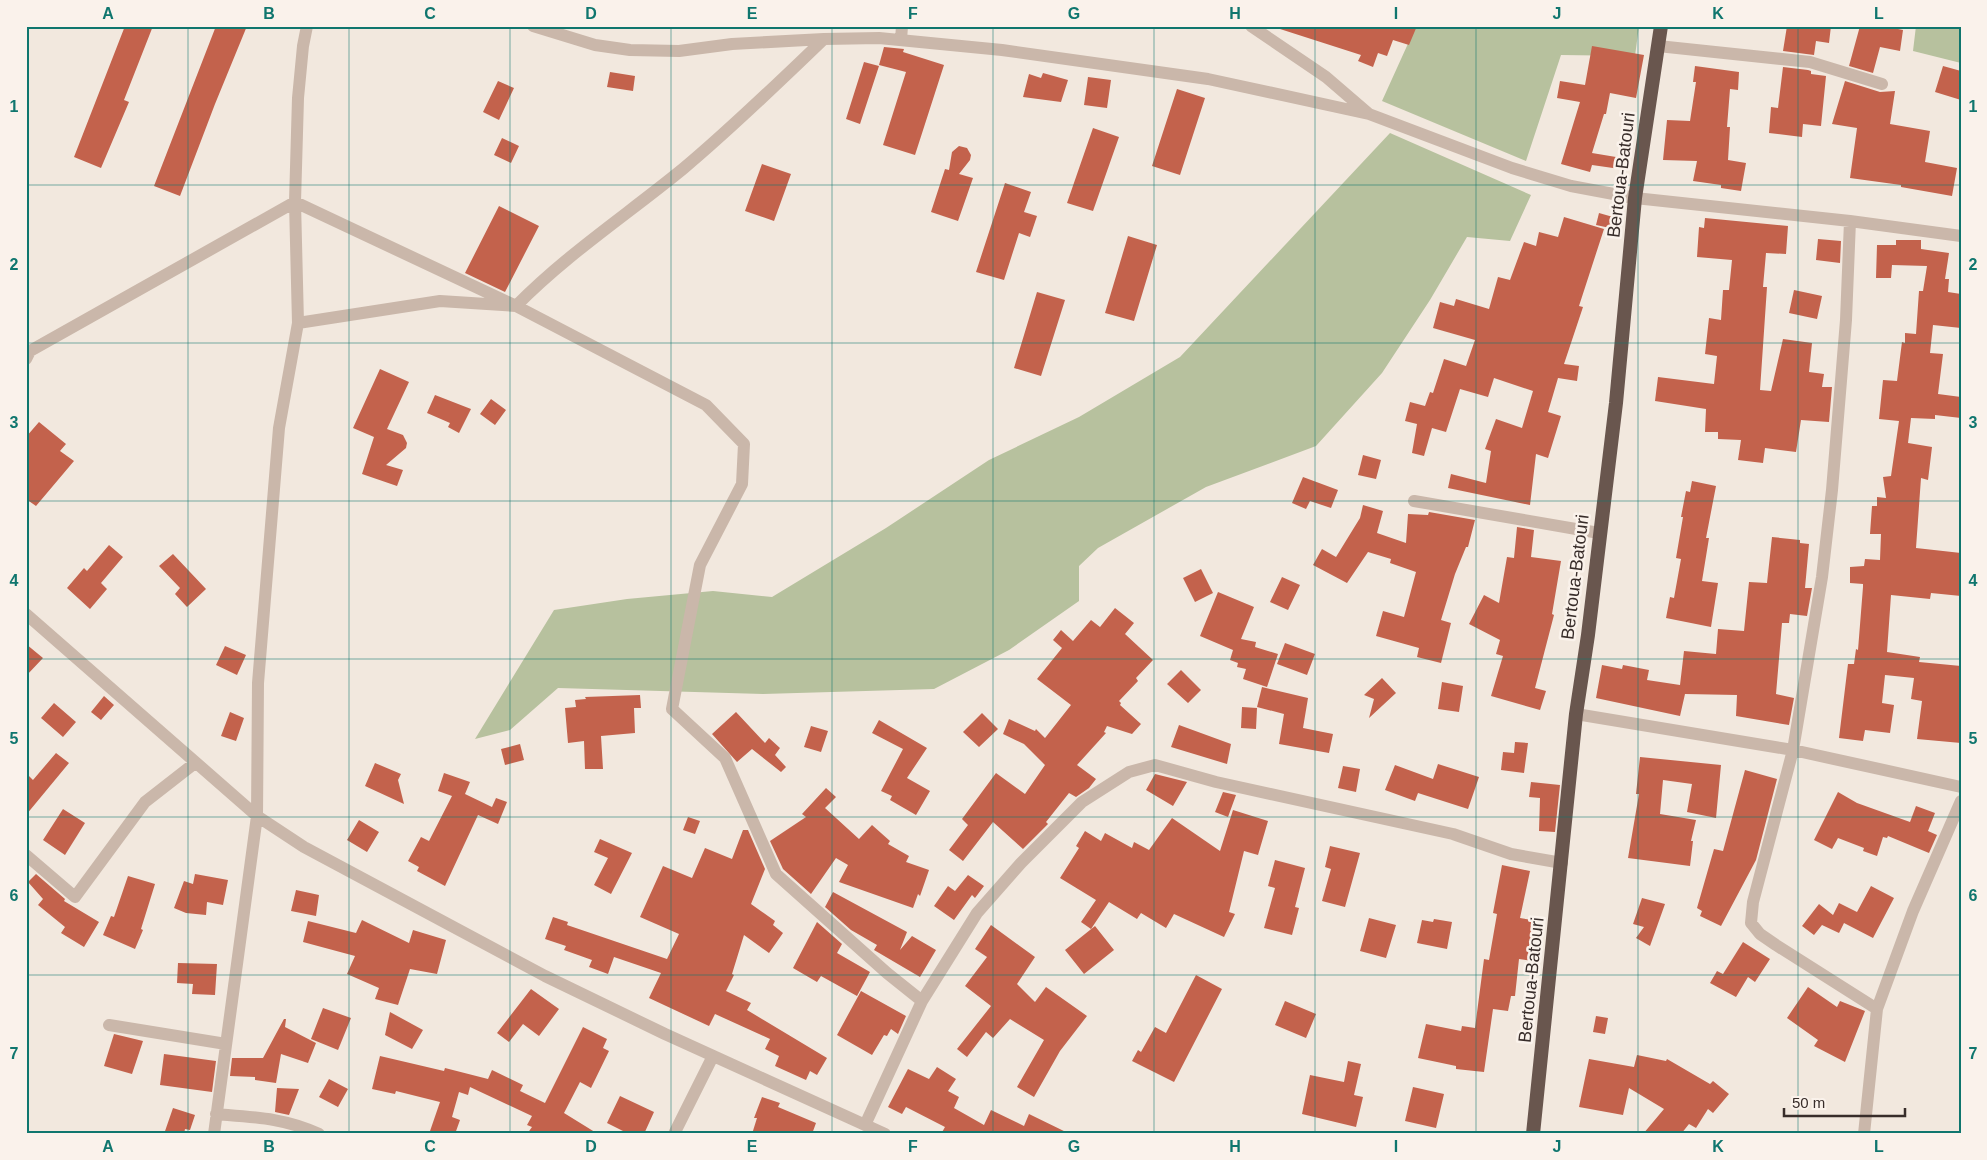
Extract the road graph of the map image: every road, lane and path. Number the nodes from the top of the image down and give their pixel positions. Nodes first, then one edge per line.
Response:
1 (307, 26) edge
2 (533, 26) edge
3 (902, 26) edge
4 (1251, 26) edge
5 (1661, 26) edge
6 (824, 39) junction
7 (901, 40) junction
8 (1658, 46) junction
9 (1882, 84) dead end
10 (1369, 114) junction
11 (1635, 198) junction
12 (295, 202) junction
13 (1850, 221) junction
14 (1961, 236) edge
15 (516, 306) junction
16 (298, 323) junction
17 (26, 359) edge
18 (1414, 501) dead end
19 (1599, 533) junction
20 (26, 614) edge
21 (1576, 714) junction
22 (1793, 750) junction
23 (195, 763) junction
24 (1961, 787) edge
25 (1961, 801) edge
26 (257, 816) junction
27 (26, 855) edge
28 (1562, 863) junction
29 (922, 1001) junction
30 (1877, 1009) junction
31 (109, 1025) dead end
32 (226, 1044) junction
33 (713, 1056) junction
34 (216, 1114) junction
35 (865, 1124) junction
36 (214, 1134) edge
37 (319, 1134) edge
38 (674, 1134) edge
39 (885, 1134) edge
40 (1533, 1134) edge
41 (1864, 1134) edge

1 - 12 street
2 - 6 street
3 - 7 street
4 - 10 street
5 - 8 highway, Bertoua-Batouri
6 - 7 street
6 - 15 street
7 - 10 street
8 - 9 street
8 - 11 highway, Bertoua-Batouri
10 - 11 street
11 - 13 street
11 - 19 highway, Bertoua-Batouri
12 - 15 street
12 - 16 street
12 - 17 street
13 - 14 street
13 - 22 street
15 - 16 street
15 - 29 street
16 - 26 street
18 - 19 street
19 - 21 highway, Bertoua-Batouri
20 - 23 street
21 - 22 street
21 - 28 highway, Bertoua-Batouri
22 - 24 street
22 - 30 street
23 - 26 street
23 - 27 street
25 - 30 street
26 - 32 street
26 - 33 street
28 - 29 street
28 - 40 highway, Bertoua-Batouri
29 - 35 street
30 - 41 street
31 - 32 street
32 - 34 street
33 - 35 street
33 - 38 street
34 - 36 street
34 - 37 street
35 - 39 street

